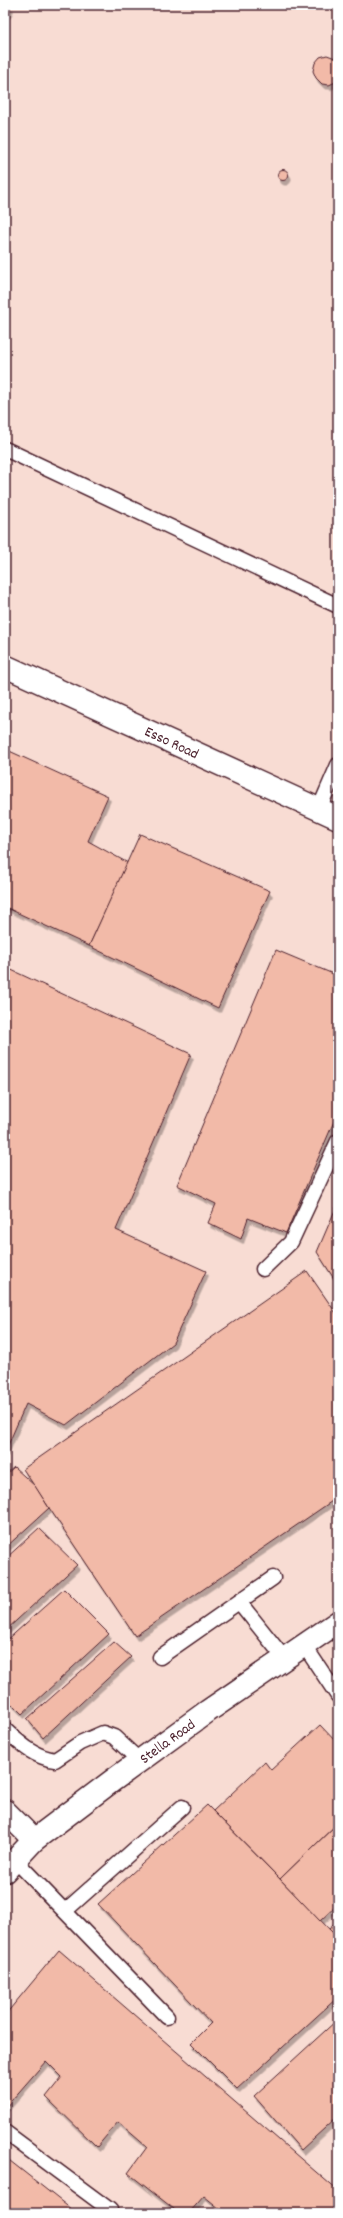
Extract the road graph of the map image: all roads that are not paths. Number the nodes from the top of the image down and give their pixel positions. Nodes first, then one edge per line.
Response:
1 (5, 449) edge
2 (338, 606) edge
3 (5, 666) edge
4 (338, 765) edge
5 (319, 809) junction
6 (338, 818) edge
7 (338, 1141) edge
8 (263, 1269) dead end
9 (273, 1578) dead end
10 (240, 1602) junction
11 (338, 1622) edge
12 (304, 1644) junction
13 (160, 1657) dead end
14 (284, 1658) junction
15 (338, 1696) edge
16 (5, 1730) edge
17 (140, 1760) junction
18 (182, 1807) dead end
19 (5, 1811) edge
20 (34, 1840) junction
21 (10, 1866) edge
22 (65, 1911) junction
23 (167, 2017) dead end
24 (5, 2132) edge
25 (110, 2210) dead end

1 - 2 lane
3 - 5 street, Esso Road
4 - 5 lane
5 - 6 street, Esso Road
7 - 8 lane
9 - 10 lane
10 - 13 lane
10 - 14 lane
11 - 12 street, Stella Road
12 - 14 street, Stella Road
12 - 15 lane
14 - 17 street, Stella Road
16 - 17 lane
17 - 20 street, Stella Road
18 - 22 lane
19 - 20 street
20 - 21 street, Stella Road
21 - 22 lane
22 - 23 lane
24 - 25 lane

